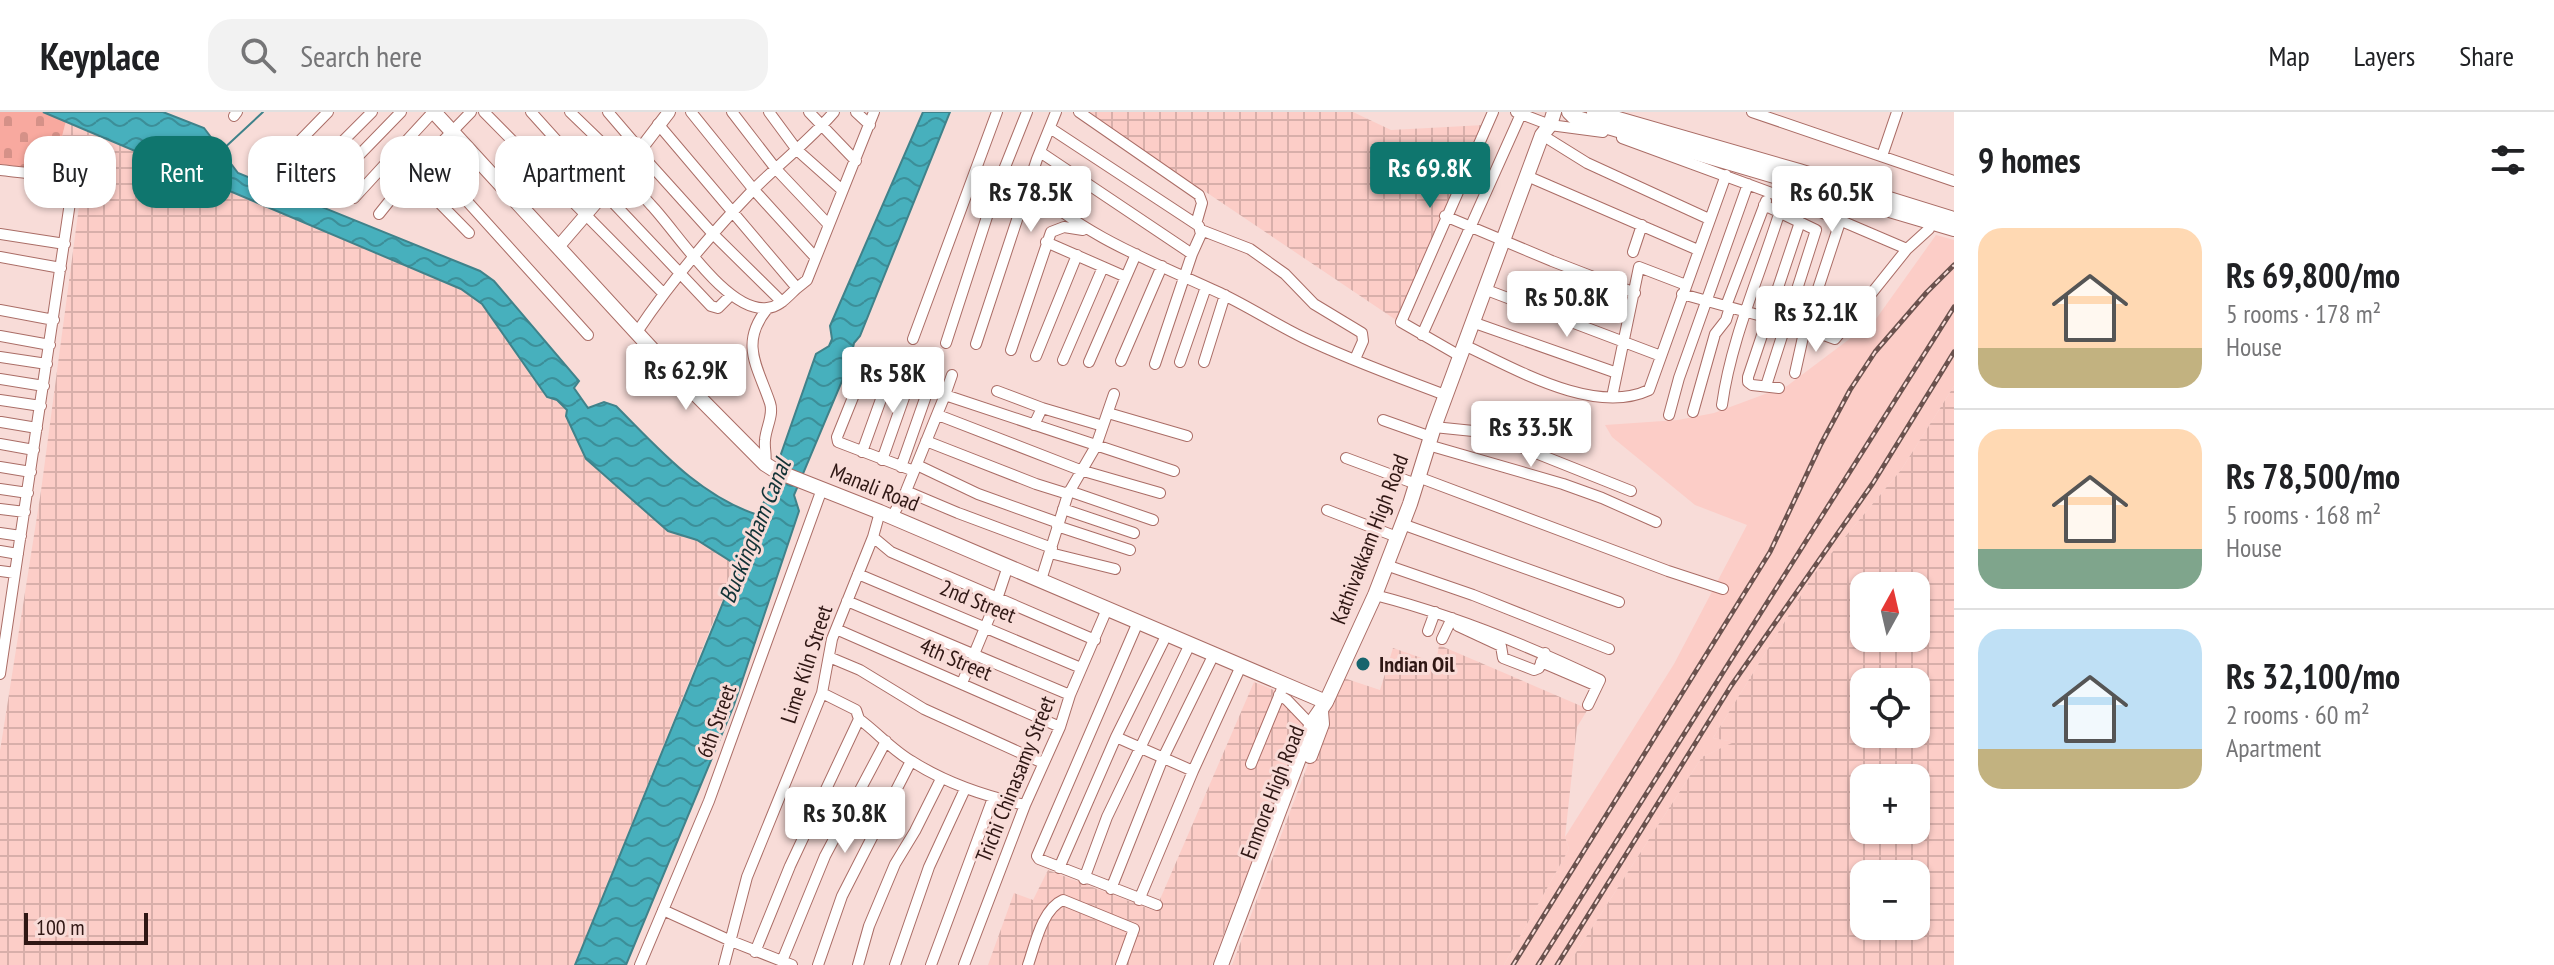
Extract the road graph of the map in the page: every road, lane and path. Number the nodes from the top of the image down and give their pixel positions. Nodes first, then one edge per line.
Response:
1 (328, 112) edge
2 (372, 112) edge
3 (401, 112) edge
4 (433, 112) edge
5 (471, 112) edge
6 (484, 112) edge
7 (531, 112) edge
8 (570, 112) edge
9 (608, 112) edge
10 (669, 112) edge
11 (691, 112) edge
12 (732, 112) edge
13 (769, 112) edge
14 (809, 112) edge
15 (834, 112) edge
16 (856, 112) edge
17 (874, 112) edge
18 (997, 112) edge
19 (1027, 112) edge
20 (1056, 112) edge
21 (1079, 112) edge
22 (1493, 112) edge
23 (1569, 112) edge
24 (1594, 112) edge
25 (1752, 112) edge
26 (1897, 112) edge
27 (1518, 113) edge
28 (658, 124) junction
29 (1549, 124) edge
30 (870, 125) junction
31 (821, 126) junction
32 (1050, 128) junction
33 (453, 132) junction
34 (305, 136) edge
35 (348, 136) edge
36 (449, 136) edge
37 (553, 136) edge
38 (591, 136) edge
39 (629, 136) edge
40 (650, 136) edge
41 (364, 150) edge
42 (797, 150) junction
43 (1040, 152) junction
44 (1882, 156) junction
45 (856, 161) junction
46 (654, 169) edge
47 (776, 169) junction
48 (0, 170) edge
49 (1726, 175) junction
50 (1527, 176) junction
51 (1954, 181) edge
52 (1029, 184) junction
53 (1748, 184) junction
54 (364, 187) edge
55 (754, 190) junction
56 (842, 190) junction
57 (1769, 191) junction
58 (1764, 205) junction
59 (384, 208) edge
60 (444, 208) edge
61 (473, 208) edge
62 (590, 208) edge
63 (618, 208) edge
64 (654, 208) edge
65 (734, 211) junction
66 (1780, 211) junction
67 (379, 214) dead end
68 (584, 215) junction
69 (1445, 216) junction
70 (1709, 219) junction
71 (1841, 219) junction
72 (1923, 219) junction
73 (1954, 219) edge
74 (1800, 222) junction
75 (828, 224) junction
76 (1642, 225) junction
77 (1198, 227) junction
78 (1471, 227) junction
79 (1954, 229) edge
80 (1093, 231) junction
81 (469, 233) dead end
82 (0, 234) edge
83 (713, 234) junction
84 (1503, 240) junction
85 (1046, 242) junction
86 (65, 244) junction
87 (558, 247) junction
88 (1907, 249) junction
89 (1698, 250) junction
90 (1633, 252) dead end
91 (1136, 254) junction
92 (1192, 254) junction
93 (1077, 255) junction
94 (693, 256) junction
95 (0, 257) edge
96 (815, 257) junction
97 (1162, 266) junction
98 (1103, 267) junction
99 (61, 268) junction
100 (679, 274) junction
101 (1126, 277) junction
102 (1185, 277) junction
103 (1206, 287) junction
104 (797, 288) junction
105 (1484, 289) junction
106 (1684, 289) junction
107 (663, 293) junction
108 (1635, 293) junction
109 (731, 295) junction
110 (1225, 295) junction
111 (1707, 301) junction
112 (782, 302) junction
113 (1728, 306) junction
114 (767, 309) junction
115 (0, 310) edge
116 (1747, 312) junction
117 (1767, 317) junction
118 (54, 320) junction
119 (1472, 322) junction
120 (1787, 323) junction
121 (1805, 328) junction
122 (637, 332) junction
123 (588, 335) dead end
124 (1422, 335) junction
125 (0, 336) edge
126 (913, 339) dead end
127 (1623, 342) junction
128 (946, 343) dead end
129 (976, 344) dead end
130 (50, 345) junction
131 (1011, 350) dead end
132 (1462, 351) junction
133 (1036, 356) dead end
134 (1661, 356) junction
135 (0, 357) edge
136 (1355, 359) junction
137 (868, 360) dead end
138 (1063, 360) dead end
139 (1121, 361) dead end
140 (1089, 362) dead end
141 (1180, 362) dead end
142 (1204, 362) dead end
143 (47, 364) junction
144 (1155, 364) dead end
145 (893, 366) dead end
146 (914, 369) dead end
147 (934, 373) dead end
148 (1617, 373) junction
149 (1795, 373) dead end
150 (952, 375) dead end
151 (0, 379) edge
152 (44, 386) junction
153 (1766, 386) junction
154 (1779, 388) dead end
155 (997, 391) dead end
156 (1114, 394) dead end
157 (945, 395) junction
158 (1445, 395) junction
159 (1612, 397) junction
160 (0, 400) edge
161 (1722, 405) dead end
162 (41, 406) junction
163 (1042, 408) junction
164 (1693, 412) dead end
165 (1108, 413) junction
166 (938, 415) junction
167 (1669, 415) dead end
168 (1383, 420) dead end
169 (1, 422) edge
170 (1034, 425) junction
171 (1103, 426) junction
172 (37, 428) junction
173 (1187, 436) dead end
174 (1431, 436) junction
175 (926, 441) junction
176 (0, 444) edge
177 (1096, 446) junction
178 (34, 450) junction
179 (862, 452) junction
180 (1346, 458) dead end
181 (882, 460) junction
182 (0, 467) edge
183 (901, 467) junction
184 (770, 468) junction
185 (915, 468) junction
186 (1080, 470) junction
187 (1174, 471) dead end
188 (31, 472) junction
189 (1417, 481) junction
190 (0, 489) edge
191 (822, 489) junction
192 (906, 491) junction
193 (1631, 491) dead end
194 (1069, 492) junction
195 (28, 493) junction
196 (1160, 493) dead end
197 (0, 509) edge
198 (1063, 509) junction
199 (1327, 510) dead end
200 (25, 512) junction
201 (886, 514) junction
202 (1153, 520) dead end
203 (1656, 522) dead end
204 (1058, 524) junction
205 (1400, 531) junction
206 (0, 533) edge
207 (1134, 533) dead end
208 (21, 536) junction
209 (873, 537) junction
210 (1130, 550) dead end
211 (0, 551) edge
212 (1051, 551) junction
213 (18, 554) junction
214 (1386, 565) junction
215 (1008, 566) junction
216 (1115, 569) dead end
217 (0, 571) edge
218 (15, 573) junction
219 (858, 574) junction
220 (1041, 580) junction
221 (1723, 589) dead end
222 (0, 594) edge
223 (1375, 595) junction
224 (12, 596) junction
225 (997, 599) junction
226 (847, 601) junction
227 (1619, 602) dead end
228 (1107, 609) junction
229 (1435, 612) junction
230 (4, 615) edge
231 (1456, 619) junction
232 (1138, 622) junction
233 (986, 626) junction
234 (836, 629) junction
235 (1428, 631) dead end
236 (1167, 634) junction
237 (3, 637) edge
238 (1442, 639) dead end
239 (1095, 640) junction
240 (1505, 643) junction
241 (1190, 644) junction
242 (1526, 645) junction
243 (1609, 649) dead end
244 (1214, 654) junction
245 (974, 655) junction
246 (829, 657) junction
247 (1543, 658) junction
248 (1519, 664) junction
249 (1241, 666) junction
250 (1081, 668) junction
251 (0, 674) edge
252 (962, 683) junction
253 (1281, 689) junction
254 (822, 693) junction
255 (1070, 695) junction
256 (1588, 705) dead end
257 (1324, 706) junction
258 (859, 719) junction
259 (1311, 725) junction
260 (1060, 727) junction
261 (1116, 737) junction
262 (886, 741) junction
263 (1138, 748) junction
264 (1163, 758) junction
265 (911, 761) junction
266 (1043, 763) junction
267 (1251, 764) dead end
268 (1193, 771) junction
269 (941, 779) junction
270 (965, 789) junction
271 (993, 798) junction
272 (1025, 805) junction
273 (1059, 868) junction
274 (1084, 879) junction
275 (1111, 889) junction
276 (1139, 900) junction
277 (1157, 905) dead end
278 (663, 910) junction
279 (731, 941) junction
280 (755, 952) junction
281 (787, 963) edge
282 (640, 965) edge
283 (724, 965) edge
284 (818, 965) edge
285 (858, 965) edge
286 (895, 965) edge
287 (931, 965) edge
288 (964, 965) edge
289 (1028, 965) edge
290 (1121, 965) edge
291 (1221, 965) edge
292 (1229, 965) edge

1 - 34 street
2 - 35 street
3 - 41 street
4 - 33 main road, Manali Road
4 - 54 street
5 - 33 street
6 - 68 street
7 - 37 street
8 - 38 street
9 - 39 street
10 - 28 street
11 - 55 street
12 - 47 street
13 - 42 street
14 - 31 street
15 - 31 street
16 - 30 street
17 - 30 street
18 - 126 street
19 - 128 street
20 - 32 street
21 - 77 street
22 - 69 street
23 - 72 main road
24 - 72 main road
25 - 44 street
26 - 44 street
27 - 29 street
27 - 78 street
28 - 40 street
28 - 65 street
29 - 49 street
29 - 50 main road, Kathivakkam High Road
29 - 70 street
30 - 45 street
31 - 42 street
31 - 45 street
32 - 43 street
32 - 77 street
33 - 36 street
33 - 87 main road, Manali Road
42 - 47 street
42 - 56 street
43 - 52 street
43 - 92 street
44 - 51 street
45 - 56 street
46 - 83 street
47 - 55 street
47 - 75 street
48 - 86 street
49 - 53 street
49 - 70 street
50 - 76 street
50 - 84 main road, Kathivakkam High Road
52 - 80 street
52 - 129 street
53 - 57 street
53 - 111 street
55 - 65 street
55 - 96 street
56 - 75 street
57 - 58 street
57 - 71 street
58 - 66 street
58 - 113 street
59 - 67 street
60 - 81 street
61 - 123 street
62 - 68 street
63 - 100 street
64 - 94 street
65 - 83 street
65 - 104 street
66 - 74 street
66 - 116 street
68 - 87 street
68 - 107 street
69 - 78 street
69 - 124 street
70 - 89 street
71 - 88 street
71 - 121 street
72 - 73 main road
72 - 79 main road
72 - 88 street
74 - 117 street
74 - 120 street
75 - 96 street
76 - 89 street
76 - 90 street
77 - 92 street
77 - 136 street
78 - 84 street
78 - 124 street
80 - 85 street
80 - 91 street
82 - 86 street
83 - 94 street
83 - 112 street
84 - 105 main road, Kathivakkam High Road
84 - 108 street
85 - 93 street
85 - 131 street
86 - 99 street
87 - 122 main road, Manali Road
88 - 121 street
89 - 106 street
91 - 97 street
91 - 101 street
92 - 102 street
93 - 98 street
93 - 133 street
94 - 100 street
94 - 109 street
95 - 99 street
96 - 104 street
97 - 102 street
97 - 139 street
98 - 101 street
98 - 138 street
99 - 118 street
100 - 107 street
100 - 109 street
101 - 140 street
102 - 103 street
102 - 144 street
103 - 110 street
103 - 141 street
104 - 112 street
105 - 119 main road, Kathivakkam High Road
105 - 127 street
106 - 108 street
106 - 111 street
106 - 134 street
107 - 122 street
108 - 127 street
109 - 114 street
110 - 136 street
110 - 142 street
111 - 113 street
111 - 167 street
112 - 114 street
113 - 116 street
113 - 164 street
114 - 184 street
115 - 118 street
116 - 117 street
116 - 161 street
117 - 120 street
117 - 153 street
118 - 130 street
119 - 132 main road, Kathivakkam High Road
119 - 148 street
120 - 121 street
120 - 153 street
121 - 149 street
122 - 184 main road, Manali Road
124 - 132 street
125 - 130 street
127 - 134 street
127 - 148 street
130 - 143 street
132 - 158 main road, Kathivakkam High Road
132 - 159 street
134 - 159 street
135 - 143 street
136 - 158 street
137 - 179 street
143 - 152 street
145 - 179 street
146 - 181 street
147 - 183 street
148 - 159 street
150 - 157 street, Lime Kiln Street
151 - 152 street
152 - 162 street
153 - 154 street
155 - 163 street
156 - 165 street
157 - 166 street, Lime Kiln Street
157 - 170 street
158 - 174 main road, Kathivakkam High Road
160 - 162 street
162 - 172 street
163 - 170 street
163 - 171 street
165 - 171 street
165 - 173 street
166 - 175 street, Lime Kiln Street
166 - 186 street
168 - 174 street
169 - 172 street
170 - 177 street
171 - 177 street
172 - 178 street
174 - 189 main road, Kathivakkam High Road
174 - 193 street
174 - 203 street
175 - 185 street, Lime Kiln Street
175 - 194 street
176 - 178 street
177 - 186 street
177 - 187 street
178 - 188 street
179 - 181 street
180 - 189 street
181 - 183 street
182 - 188 street
183 - 185 street
184 - 191 main road, Manali Road
185 - 192 street, Lime Kiln Street
185 - 204 street
186 - 194 street
186 - 196 street
188 - 195 street
189 - 205 main road, Kathivakkam High Road
189 - 221 street
190 - 195 street
191 - 201 main road, Manali Road
191 - 278 street, 6th Street
192 - 201 street, Lime Kiln Street
192 - 212 street
194 - 198 street
194 - 202 street
195 - 200 street
197 - 200 street
198 - 204 street
198 - 207 street
199 - 205 street
200 - 208 street
201 - 209 street, Lime Kiln Street
201 - 215 main road, Manali Road
204 - 210 street
204 - 212 street
205 - 214 main road, Kathivakkam High Road
205 - 227 street
206 - 208 street
208 - 213 street
209 - 219 street, Lime Kiln Street
209 - 225 street
211 - 213 street
212 - 216 street
212 - 220 street
213 - 218 street
214 - 223 main road, Kathivakkam High Road
214 - 243 street
215 - 220 main road, Manali Road
215 - 225 street
217 - 218 street
218 - 224 street
219 - 226 street, Lime Kiln Street
219 - 233 street, 2nd Street
220 - 228 main road, Manali Road
222 - 224 street
223 - 229 street
223 - 257 main road, Kathivakkam High Road
224 - 230 street
225 - 233 street
225 - 239 street
226 - 234 street, Lime Kiln Street
226 - 245 street
228 - 232 main road, Manali Road
228 - 239 street, Trichi Chinasamy Street
229 - 231 street
229 - 235 street
230 - 237 street
231 - 238 street
231 - 240 street
232 - 236 main road, Manali Road
232 - 273 street
233 - 245 street
233 - 250 street, 2nd Street
234 - 246 street, Lime Kiln Street
234 - 252 street, 4th Street
236 - 241 main road, Manali Road
236 - 261 street
237 - 251 street
239 - 250 street, Trichi Chinasamy Street
240 - 242 street
240 - 248 street
241 - 244 main road, Manali Road
241 - 263 street
242 - 247 street
242 - 248 street
244 - 249 main road, Manali Road
244 - 264 street
245 - 252 street
245 - 255 street
246 - 254 street, Lime Kiln Street
246 - 266 street
247 - 248 street
247 - 256 street
249 - 253 main road, Manali Road
249 - 268 street
250 - 255 street, Trichi Chinasamy Street
252 - 260 street, 4th Street
253 - 257 main road, Manali Road
253 - 259 street
253 - 267 street
254 - 258 street
254 - 279 street, Lime Kiln Street
255 - 260 street, Trichi Chinasamy Street
257 - 259 main road, Enmore High Road
257 - 292 main road, Enmore High Road
258 - 262 street
258 - 280 street
259 - 291 main road, Enmore High Road
260 - 266 street, Trichi Chinasamy Street
261 - 263 street
261 - 273 street
262 - 265 street
262 - 281 street
263 - 264 street
263 - 274 street
264 - 268 street
264 - 275 street
265 - 269 street
265 - 284 street
266 - 272 street, Trichi Chinasamy Street
268 - 276 street
269 - 270 street
269 - 285 street
270 - 271 street
270 - 286 street
271 - 272 street
271 - 287 street
272 - 288 street, Trichi Chinasamy Street
273 - 274 street
274 - 275 street
275 - 276 street
276 - 277 street
278 - 279 street
278 - 282 street, 6th Street
279 - 280 street
279 - 283 street, Lime Kiln Street
280 - 281 street
289 - 290 street

